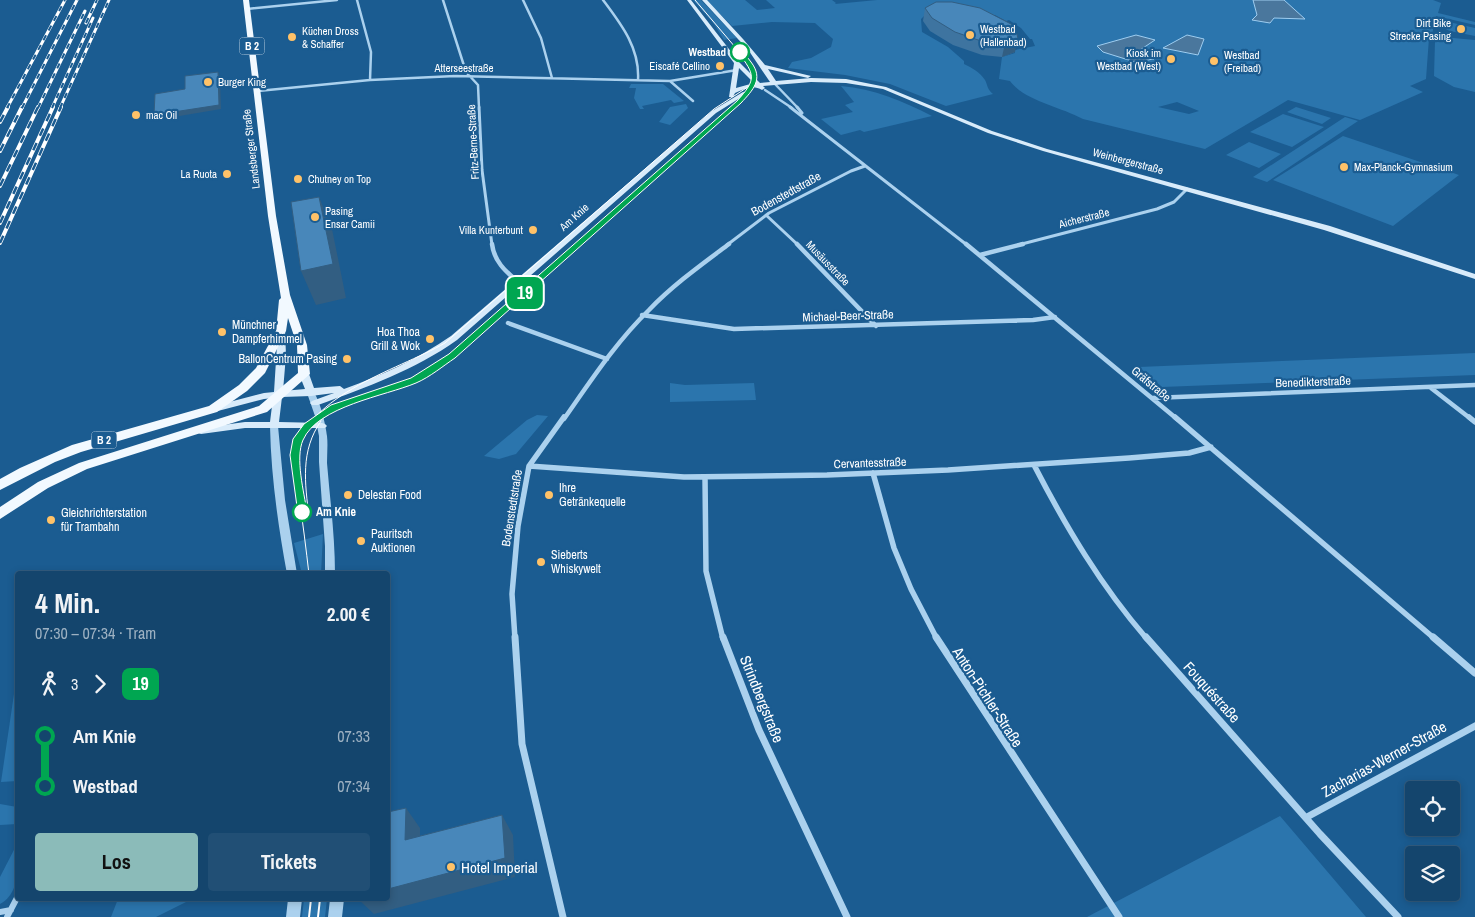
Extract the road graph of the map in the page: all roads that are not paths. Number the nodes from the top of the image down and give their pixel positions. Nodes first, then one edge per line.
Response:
1 (246, 0) edge
2 (337, 0) edge
3 (357, 0) edge
4 (443, 0) edge
5 (523, 0) edge
6 (603, 0) edge
7 (689, 0) edge
8 (704, 0) edge
9 (317, 1) edge
10 (247, 9) junction
11 (737, 62) junction
12 (765, 67) junction
13 (737, 70) junction
14 (471, 76) junction
15 (552, 78) junction
16 (370, 80) junction
17 (638, 80) junction
18 (838, 80) junction
19 (670, 81) junction
20 (757, 83) junction
21 (774, 83) junction
22 (765, 90) junction
23 (258, 91) junction
24 (733, 92) junction
25 (692, 101) dead end
26 (723, 106) junction
27 (807, 120) junction
28 (865, 166) junction
29 (1187, 189) junction
30 (766, 215) junction
31 (980, 255) junction
32 (1475, 277) edge
33 (518, 282) junction
34 (284, 295) junction
35 (642, 315) junction
36 (1055, 317) junction
37 (508, 323) dead end
38 (876, 326) junction
39 (281, 331) junction
40 (607, 359) junction
41 (304, 374) junction
42 (1475, 385) edge
43 (360, 386) junction
44 (1431, 388) junction
45 (311, 393) junction
46 (278, 395) junction
47 (1152, 398) junction
48 (315, 403) junction
49 (213, 409) junction
50 (1475, 422) edge
51 (274, 426) junction
52 (322, 426) junction
53 (197, 431) junction
54 (1211, 447) junction
55 (1034, 465) junction
56 (528, 466) junction
57 (873, 473) junction
58 (705, 477) junction
59 (0, 485) edge
60 (0, 514) edge
61 (291, 571) edge
62 (330, 571) edge
63 (1475, 673) edge
64 (1475, 726) edge
65 (1307, 817) junction
66 (15, 901) edge
67 (295, 901) edge
68 (337, 901) edge
69 (10, 910) junction
70 (0, 912) edge
71 (7, 917) edge
72 (293, 917) edge
73 (335, 917) edge
74 (563, 917) edge
75 (847, 917) edge
76 (1119, 917) edge
77 (1398, 917) edge

1 - 10 main road, Landsberger Straße / B 2
2 - 9 street
3 - 16 street
4 - 14 street, Fritz-Berne-Straße
5 - 15 street
6 - 17 street
7 - 11 main road
8 - 12 main road
9 - 10 street
10 - 23 main road, Landsberger Straße / B 2
11 - 13 main road, Am Knie
11 - 20 main road
12 - 18 main road
12 - 21 main road
13 - 19 street, Atterseestraße
13 - 24 main road, Am Knie
14 - 15 street, Atterseestraße
14 - 16 street, Atterseestraße
14 - 33 street, Fritz-Berne-Straße
15 - 17 street, Atterseestraße
16 - 23 street, Atterseestraße
17 - 19 street, Atterseestraße
18 - 21 main road, Weinbergerstraße
18 - 29 main road, Weinbergerstraße
19 - 25 street
20 - 21 main road, Weinbergerstraße
20 - 22 main road
20 - 24 main road
20 - 26 main road, Am Knie
21 - 22 main road
21 - 27 street, Gräfstraße
22 - 27 street, Gräfstraße
23 - 34 main road, Landsberger Straße / B 2
24 - 26 main road, Am Knie
26 - 33 main road, Am Knie
27 - 28 street, Gräfstraße
28 - 30 street, Bodenstedtstraße
28 - 31 street, Gräfstraße
29 - 31 street, Aicherstraße
29 - 32 main road, Weinbergerstraße
30 - 35 street, Bodenstedtstraße
30 - 38 street, Musäusstraße
31 - 36 street, Gräfstraße
33 - 43 main road, Am Knie
34 - 39 main road, Landsberger Straße / B 2
34 - 41 main road, Landsberger Straße / B 2
35 - 38 street, Michael-Beer-Straße
35 - 40 street, Bodenstedtstraße
36 - 38 street, Michael-Beer-Straße
36 - 47 street, Gräfstraße
37 - 40 street
39 - 46 main road, Landsberger Straße
39 - 49 main road, B 2
40 - 56 street, Bodenstedtstraße
41 - 45 main road, Landsberger Straße
41 - 46 main road, B 2
42 - 44 street, Benedikterstraße
43 - 45 main road, Am Knie
43 - 48 main road, Am Knie
44 - 47 street, Benedikterstraße
44 - 50 street
45 - 46 main road, Am Knie
45 - 48 street, Landsberger Straße
46 - 49 main road, Am Knie
46 - 51 main road, Landsberger Straße
46 - 53 main road, B 2
47 - 54 street, Gräfstraße
48 - 52 street, Landsberger Straße
49 - 59 main road, B 2
51 - 52 main road
51 - 53 main road
51 - 61 street, Landsberger Straße
52 - 62 street, Landsberger Straße
53 - 60 main road, B 2
54 - 55 street, Cervantesstraße
54 - 63 street, Gräfstraße
55 - 57 street, Cervantesstraße
55 - 65 street, Fouquéstraße
56 - 58 street, Cervantesstraße
56 - 74 street, Bodenstedtstraße
57 - 58 street, Cervantesstraße
57 - 76 street, Anton-Pichler-Straße
58 - 75 street, Strindbergstraße
64 - 65 street, Zacharias-Werner-Straße
65 - 77 street, Fouquéstraße
66 - 69 street
67 - 72 street
68 - 73 street
69 - 70 street
69 - 71 street

